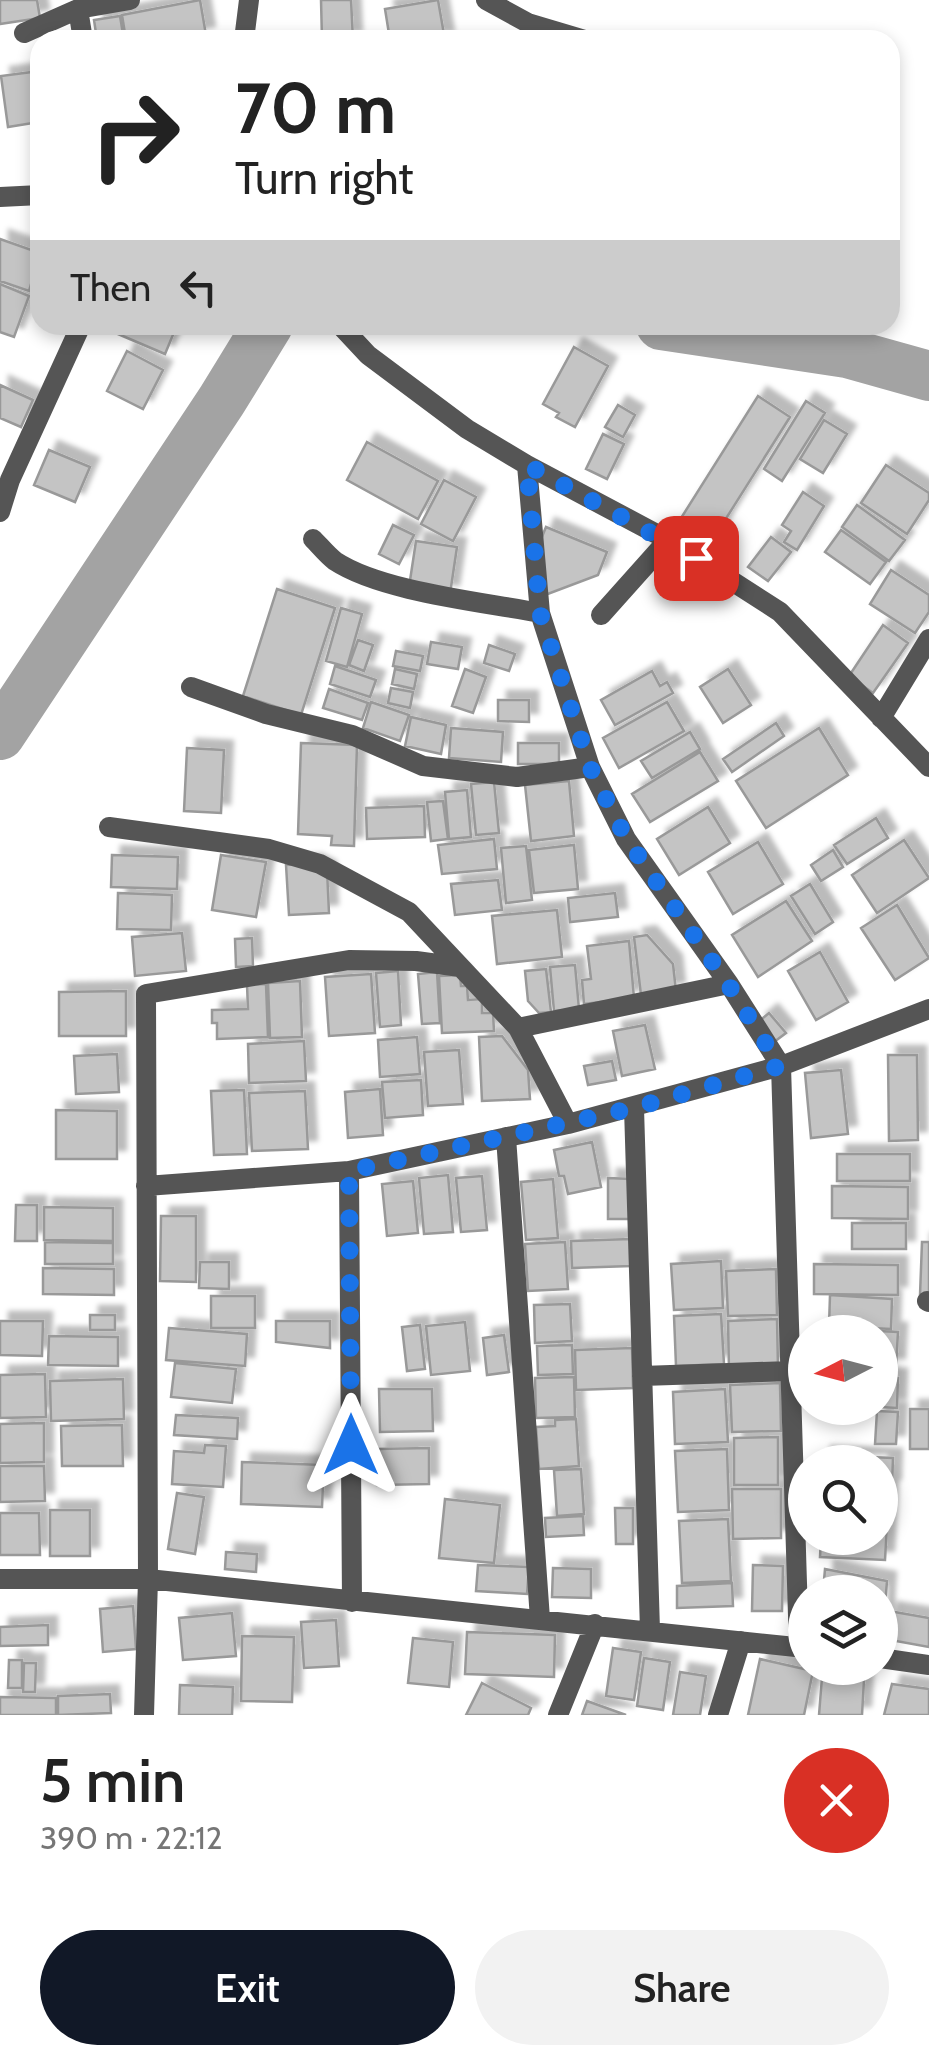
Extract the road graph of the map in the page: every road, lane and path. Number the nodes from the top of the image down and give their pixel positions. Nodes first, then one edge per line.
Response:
1 (130, 0) edge
2 (249, 0) edge
3 (486, 0) edge
4 (78, 9) junction
5 (30, 30) edge
6 (31, 30) edge
7 (81, 30) edge
8 (245, 30) edge
9 (551, 30) edge
10 (24, 33) dead end
11 (30, 196) edge
12 (0, 197) edge
13 (76, 335) edge
14 (349, 335) edge
15 (527, 465) junction
16 (0, 512) edge
17 (313, 539) dead end
18 (668, 540) junction
19 (540, 613) junction
20 (601, 615) dead end
21 (929, 639) edge
22 (191, 687) dead end
23 (881, 718) junction
24 (590, 767) junction
25 (929, 767) edge
26 (108, 827) dead end
27 (460, 967) junction
28 (728, 984) junction
29 (929, 1009) edge
30 (518, 1028) junction
31 (780, 1066) junction
32 (634, 1108) junction
33 (568, 1124) junction
34 (506, 1137) junction
35 (349, 1171) junction
36 (146, 1186) junction
37 (788, 1315) edge
38 (788, 1371) edge
39 (642, 1376) junction
40 (792, 1425) edge
41 (799, 1575) edge
42 (0, 1579) edge
43 (148, 1580) junction
44 (352, 1602) junction
45 (540, 1619) junction
46 (595, 1624) junction
47 (650, 1630) junction
48 (741, 1640) junction
49 (788, 1646) edge
50 (898, 1660) edge
51 (929, 1664) edge
52 (144, 1715) edge
53 (558, 1715) edge
54 (718, 1715) edge

1 - 4 street
2 - 8 street
3 - 9 street
4 - 6 street
4 - 7 street
5 - 10 street
11 - 12 street
13 - 16 street
14 - 15 street
15 - 18 street
15 - 19 street
17 - 19 street
18 - 20 street
18 - 23 street
19 - 24 street
21 - 23 street
22 - 24 street
23 - 25 street
24 - 28 street
26 - 27 street
27 - 30 street
27 - 36 street
28 - 30 street
28 - 31 street
29 - 31 street
30 - 33 street
31 - 32 street
31 - 37 street
32 - 33 street
32 - 39 street
33 - 34 street
34 - 35 street
34 - 45 street
35 - 36 street
35 - 44 street
36 - 43 street
38 - 39 street
39 - 47 street
40 - 41 street
42 - 43 street
43 - 44 street
43 - 52 street
44 - 45 street
45 - 46 street
46 - 47 street
46 - 53 street
47 - 48 street
48 - 49 street
48 - 54 street
50 - 51 street

